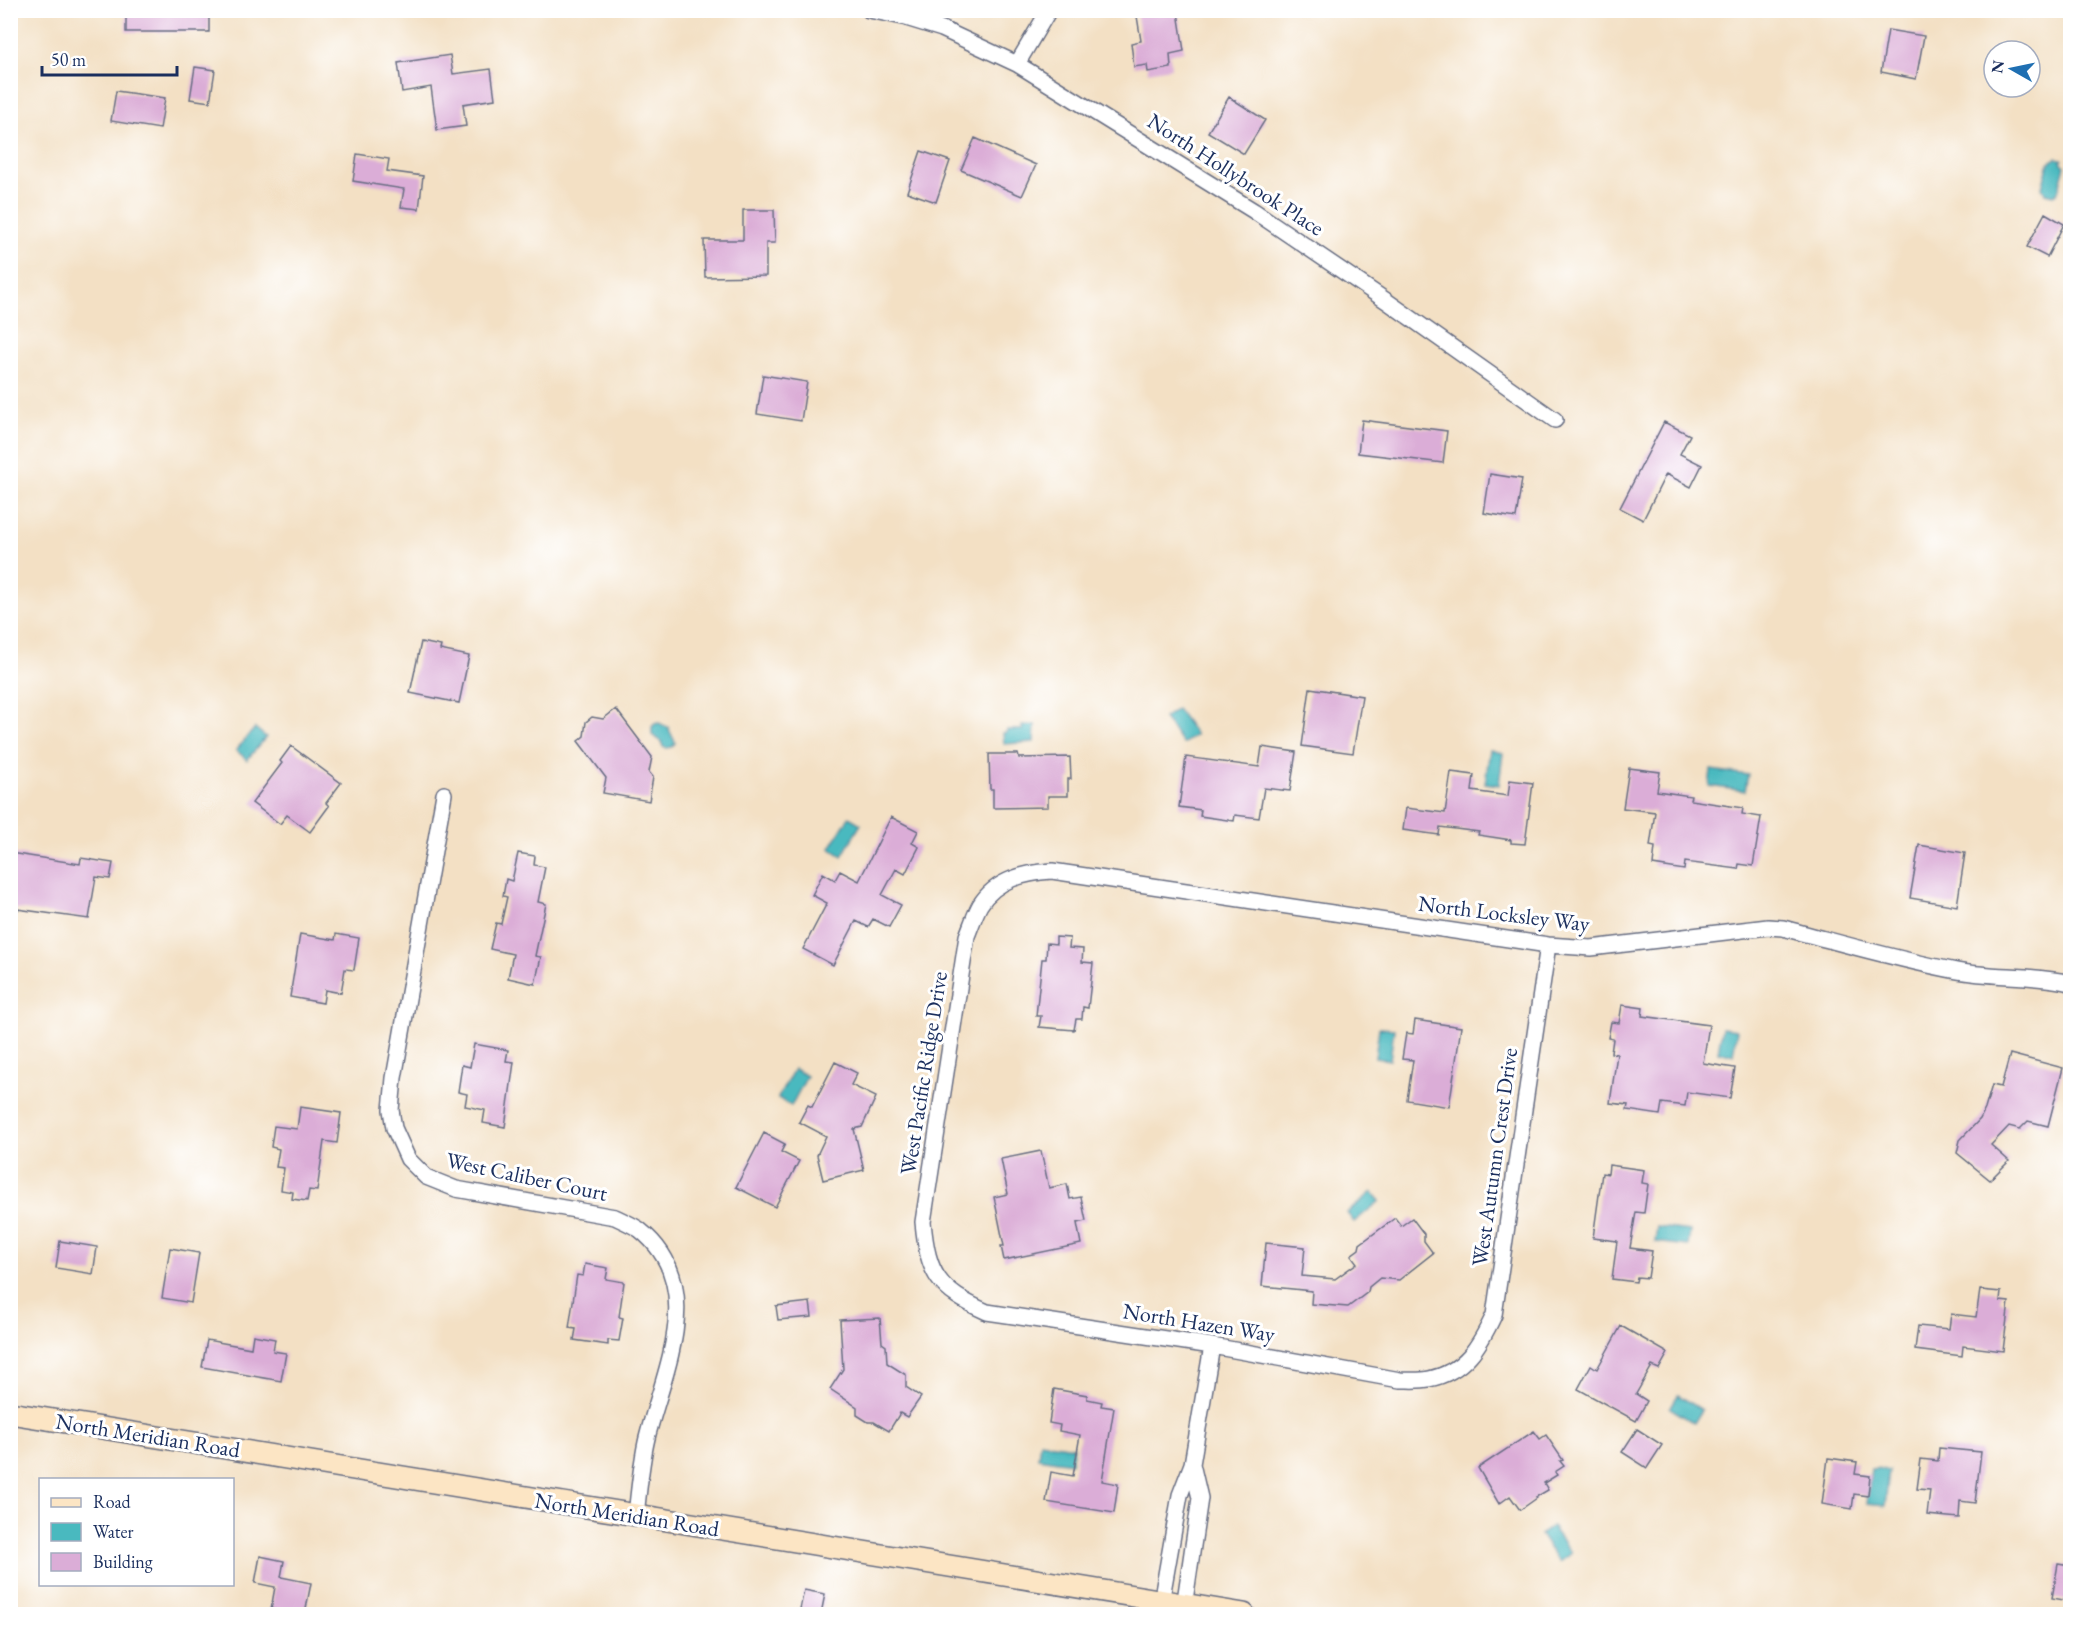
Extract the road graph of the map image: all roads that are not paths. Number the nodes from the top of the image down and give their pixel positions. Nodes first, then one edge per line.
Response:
1 (869, 10) edge
2 (1049, 10) edge
3 (1017, 64) junction
4 (1555, 420) dead end
5 (444, 794) dead end
6 (1002, 883) joint
7 (1548, 945) junction
8 (2070, 983) edge
9 (938, 1279) joint
10 (1212, 1346) junction
11 (1461, 1367) joint
12 (10, 1413) edge
13 (1192, 1464) junction
14 (636, 1515) junction
15 (1160, 1608) edge
16 (1183, 1610) edge
17 (1244, 1614) edge

1 - 3 street, North Hollybrook Place
2 - 3 street
3 - 4 street, North Hollybrook Place
5 - 14 street, West Caliber Court
6 - 7 street, North Locksley Way
6 - 9 street, West Pacific Ridge Drive
7 - 8 street, North Locksley Way
7 - 11 street, West Autumn Crest Drive
9 - 10 street, North Hazen Way
10 - 11 street, North Hazen Way
10 - 13 street
12 - 14 street, North Meridian Road
13 - 15 street
13 - 16 street
14 - 15 street, North Meridian Road
15 - 16 street, North Meridian Road
16 - 17 street, North Meridian Road

